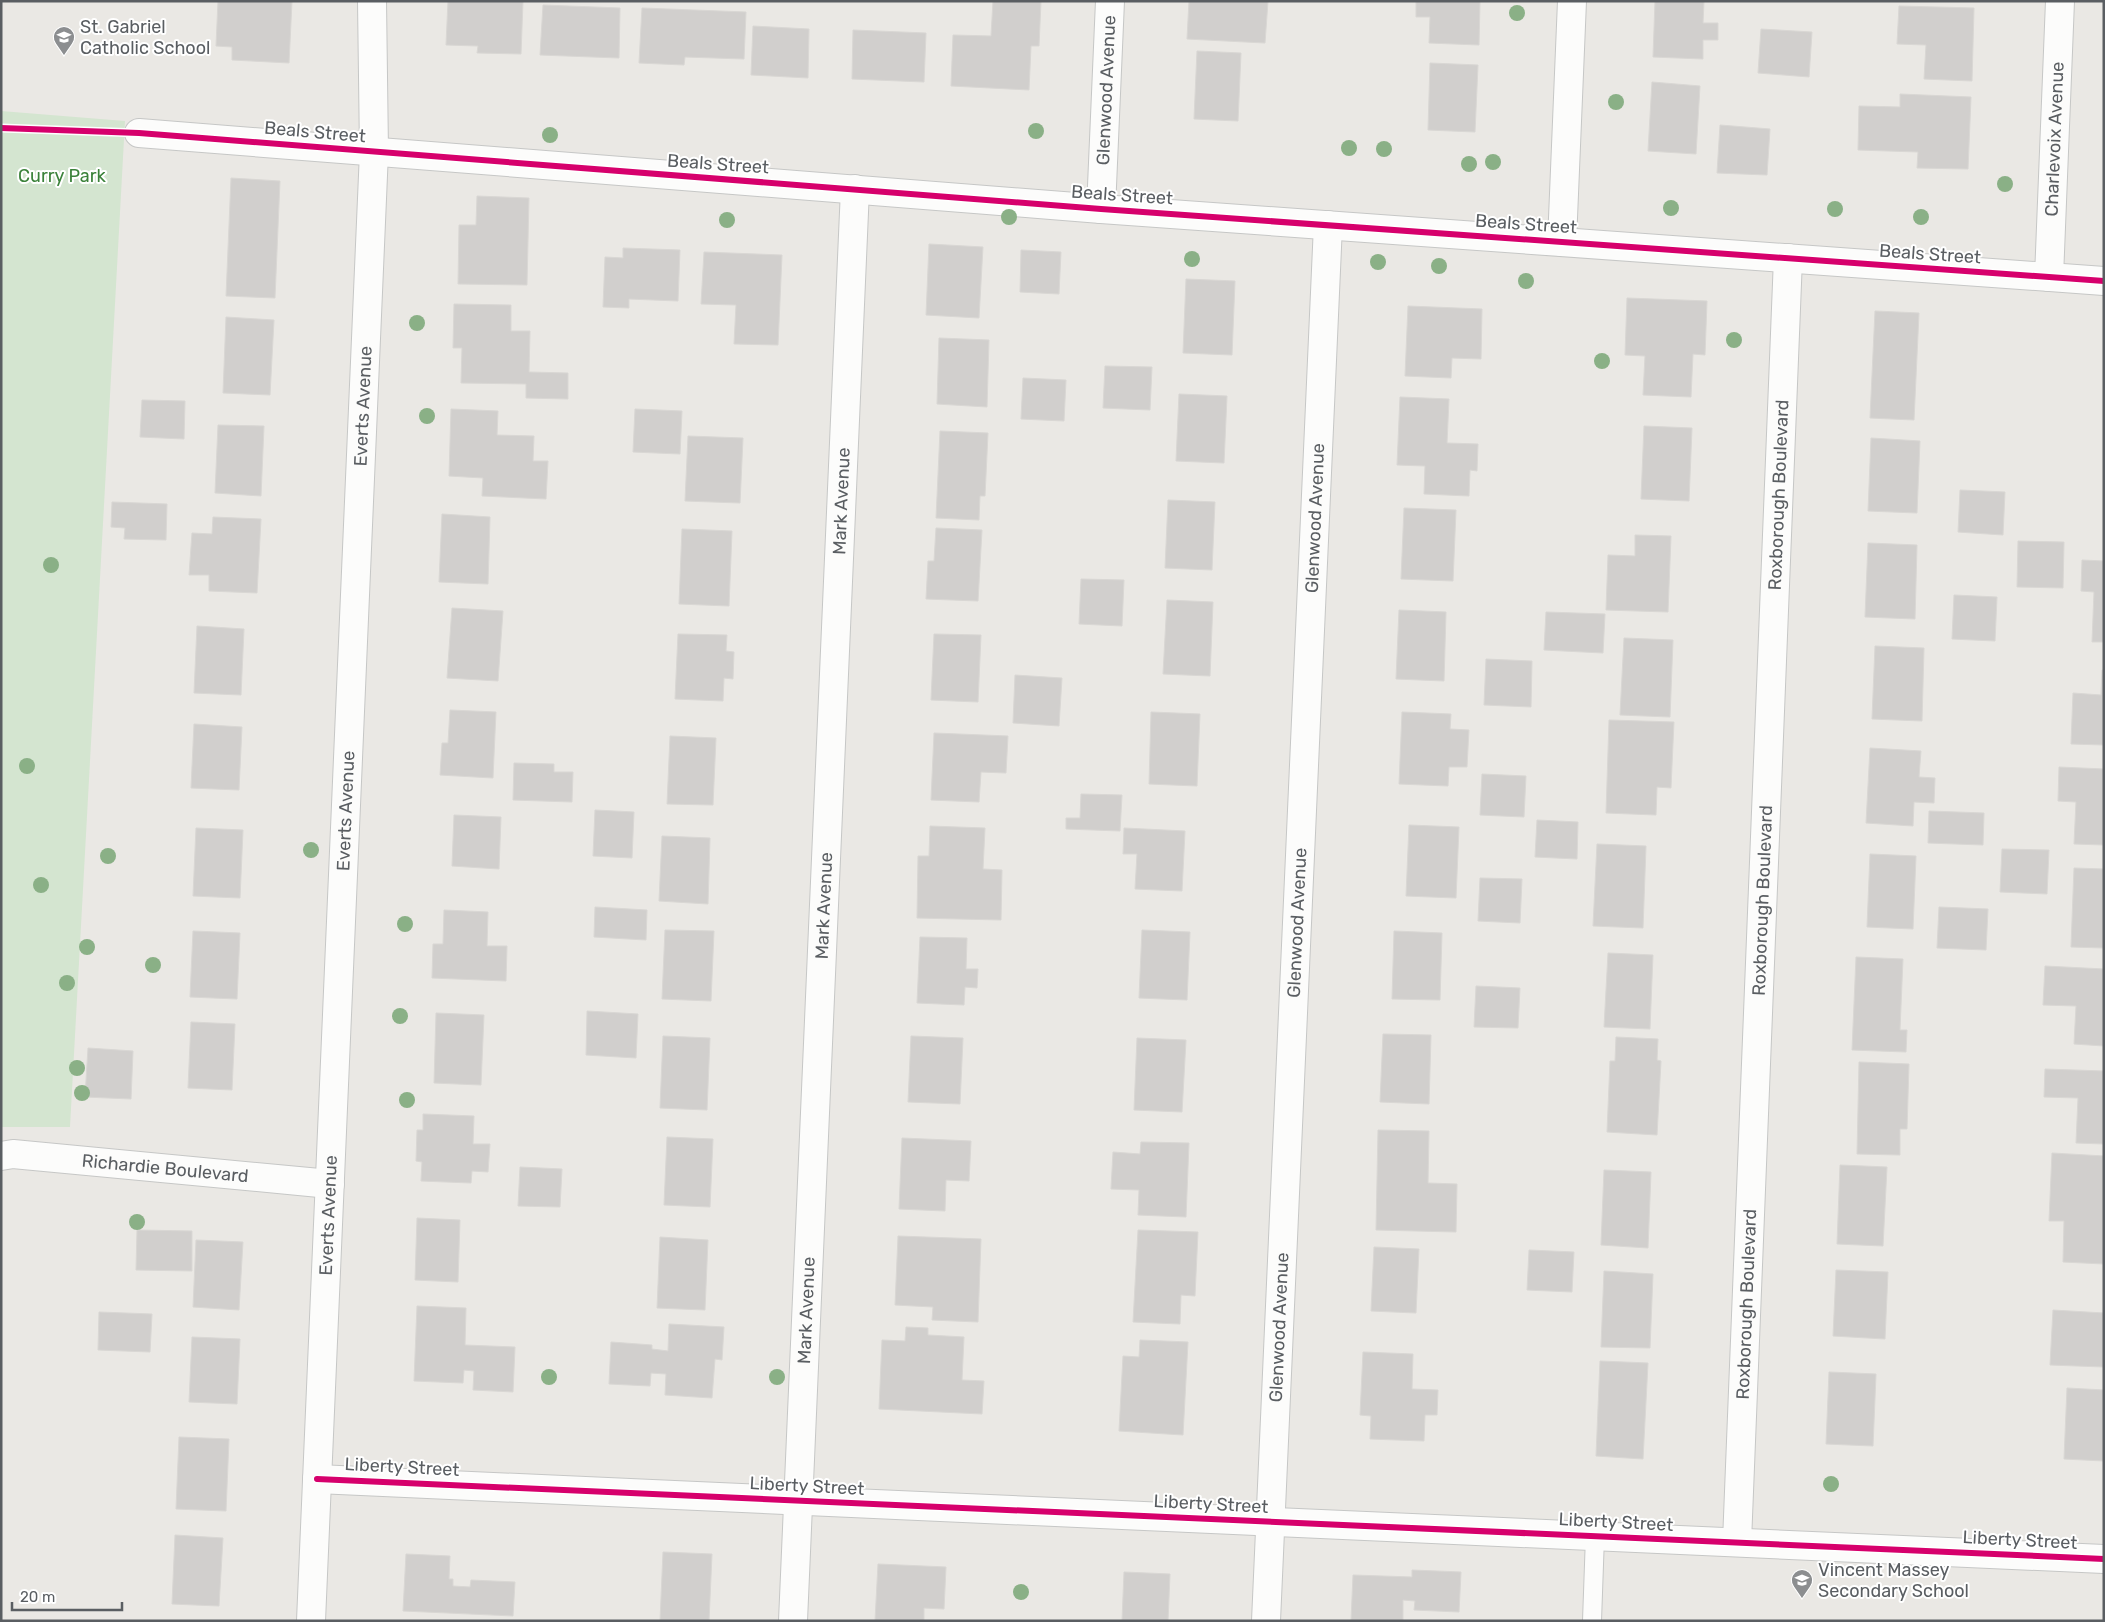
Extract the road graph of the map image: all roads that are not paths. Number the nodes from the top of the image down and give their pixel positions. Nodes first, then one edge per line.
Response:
1 (372, 1) edge
2 (1110, 1) edge
3 (1572, 1) edge
4 (2060, 1) edge
5 (139, 133) dead end
6 (374, 152) junction
7 (855, 190) junction
8 (1102, 209) junction
9 (1328, 225) junction
10 (1562, 242) junction
11 (1788, 258) junction
12 (2049, 277) junction
13 (2104, 281) edge
14 (1, 1156) edge
15 (330, 1184) junction
16 (317, 1479) junction
17 (798, 1500) junction
18 (1271, 1521) junction
19 (1595, 1536) junction
20 (1737, 1542) junction
21 (2104, 1559) edge
22 (311, 1621) edge
23 (793, 1621) edge
24 (1266, 1621) edge
25 (1592, 1621) edge

1 - 6 street, Everts Avenue
2 - 8 street, Glenwood Avenue
3 - 10 street
4 - 12 street, Charlevoix Avenue
5 - 6 street, Beals Street
6 - 7 street, Beals Street
6 - 15 street, Everts Avenue
7 - 8 street, Beals Street
7 - 17 street, Mark Avenue
8 - 9 street, Beals Street
9 - 10 street, Beals Street
9 - 18 street, Glenwood Avenue
10 - 11 street, Beals Street
11 - 12 street, Beals Street
11 - 20 street, Roxborough Boulevard
12 - 13 street, Beals Street
14 - 15 street, Richardie Boulevard
15 - 16 street, Everts Avenue
16 - 17 street, Liberty Street
16 - 22 street, Everts Avenue
17 - 18 street, Liberty Street
17 - 23 street, Mark Avenue
18 - 19 street, Liberty Street
18 - 24 street, Glenwood Avenue
19 - 20 street, Liberty Street
19 - 25 lane
20 - 21 street, Liberty Street

